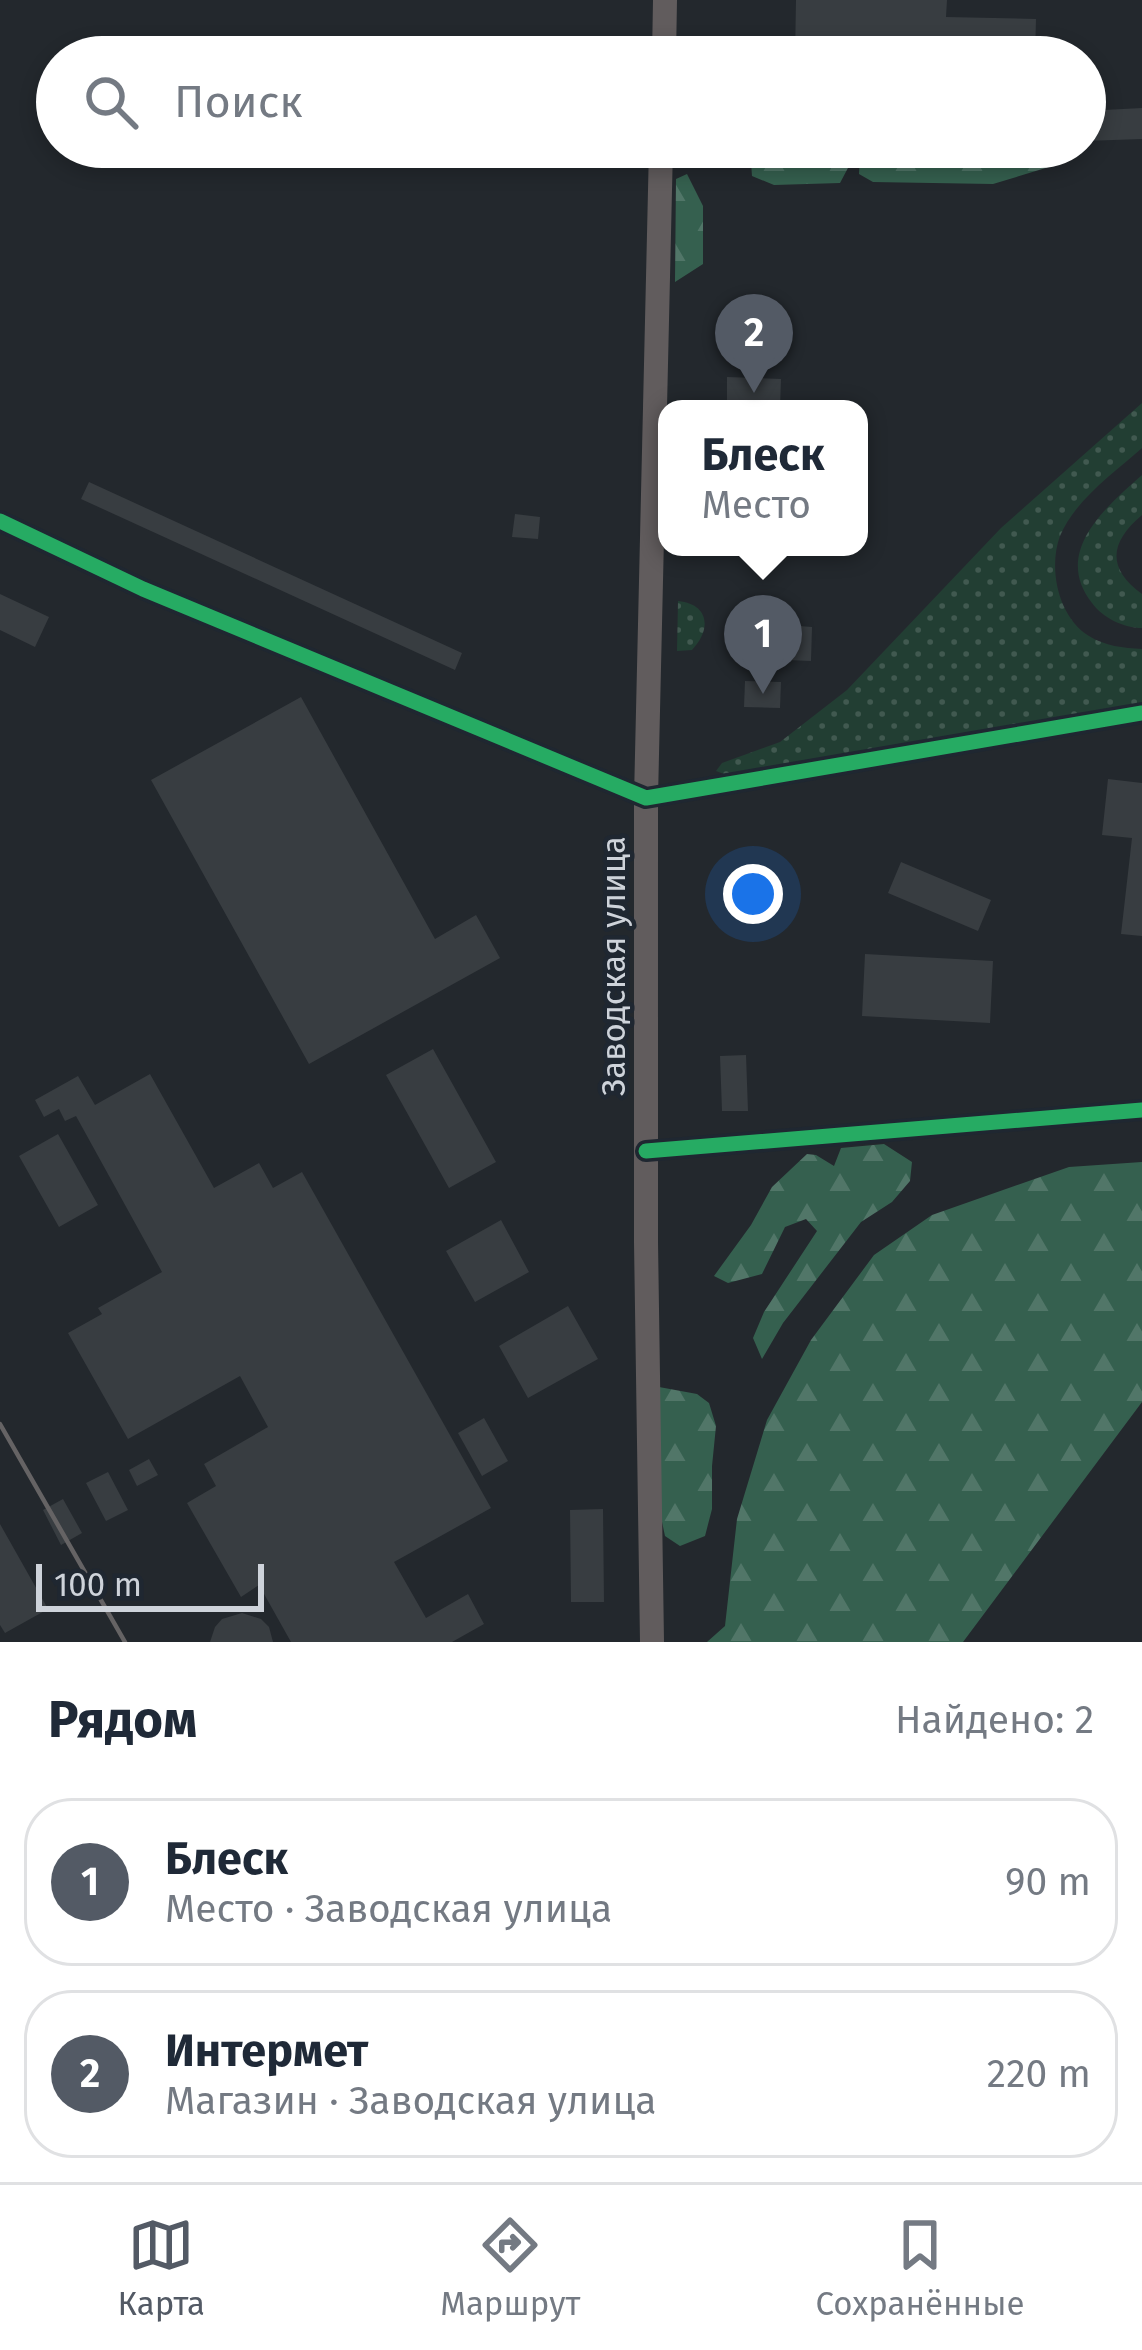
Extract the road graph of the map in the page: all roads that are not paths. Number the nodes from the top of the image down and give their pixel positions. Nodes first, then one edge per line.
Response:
1 (665, 0) edge
2 (664, 36) edge
3 (661, 168) edge
4 (0, 521) edge
5 (1142, 713) edge
6 (646, 798) junction
7 (1142, 1110) edge
8 (646, 1151) junction
9 (652, 1642) edge

1 - 2 main road
3 - 6 main road, Заводская улица
4 - 6 street
5 - 6 street
6 - 8 main road, Заводская улица
7 - 8 street
8 - 9 main road, Заводская улица

